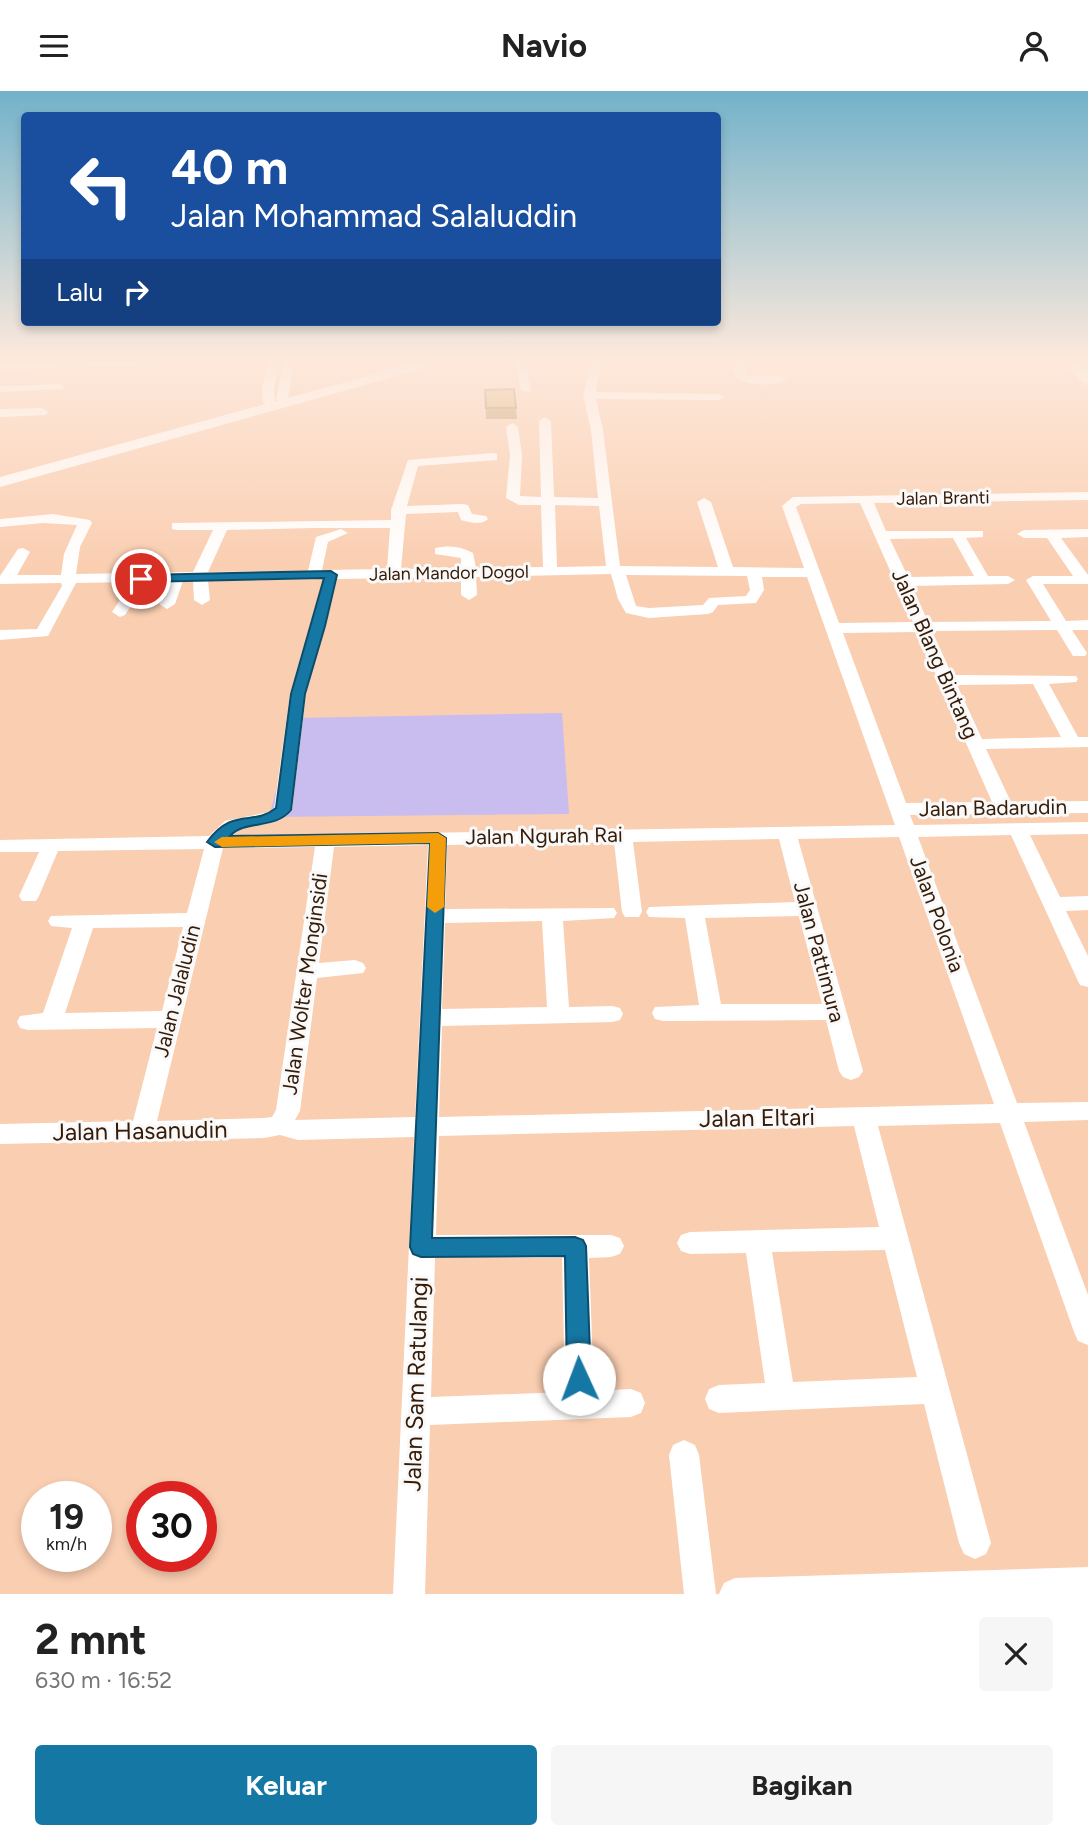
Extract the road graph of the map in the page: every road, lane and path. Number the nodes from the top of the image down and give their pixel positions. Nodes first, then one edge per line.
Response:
1 (184, 429) edge
2 (512, 429) edge
3 (545, 429) edge
4 (597, 429) edge
5 (493, 457) dead end
6 (0, 480) edge
7 (1088, 496) edge
8 (865, 499) junction
9 (798, 500) joint
10 (546, 501) junction
11 (605, 502) junction
12 (704, 502) dead end
13 (397, 517) junction
14 (481, 519) dead end
15 (0, 523) edge
16 (177, 526) dead end
17 (221, 527) junction
18 (341, 533) dead end
19 (1088, 533) edge
20 (957, 534) junction
21 (978, 534) dead end
22 (1024, 534) dead end
23 (1051, 534) junction
24 (881, 535) junction
25 (440, 551) dead end
26 (23, 552) dead end
27 (617, 570) junction
28 (550, 571) junction
29 (469, 572) junction
30 (727, 572) junction
31 (754, 572) junction
32 (813, 573) junction
33 (394, 574) junction
34 (322, 575) junction
35 (201, 577) junction
36 (177, 578) junction
37 (68, 579) junction
38 (141, 579) junction
39 (4, 580) edge
40 (1008, 580) dead end
41 (1086, 580) edge
42 (984, 581) junction
43 (902, 582) junction
44 (469, 595) dead end
45 (202, 600) dead end
46 (167, 604) dead end
47 (120, 612) dead end
48 (1062, 625) junction
49 (1088, 625) edge
50 (923, 627) junction
51 (833, 628) junction
52 (0, 635) edge
53 (1079, 653) dead end
54 (1070, 678) dead end
55 (1038, 679) junction
56 (946, 680) junction
57 (1080, 742) edge
58 (975, 744) junction
59 (1088, 807) edge
60 (1004, 808) junction
61 (899, 809) junction
62 (1088, 828) edge
63 (1017, 830) junction
64 (907, 832) junction
65 (787, 833) junction
66 (623, 835) junction
67 (438, 838) junction
68 (325, 841) junction
69 (0, 846) edge
70 (51, 846) junction
71 (214, 847) junction
72 (29, 896) dead end
73 (1088, 903) edge
74 (1053, 904) junction
75 (807, 909) junction
76 (694, 911) junction
77 (632, 912) dead end
78 (656, 912) dead end
79 (607, 913) dead end
80 (552, 914) junction
81 (435, 916) junction
82 (195, 920) junction
83 (58, 921) dead end
84 (85, 921) junction
85 (355, 968) dead end
86 (307, 971) junction
87 (1088, 979) edge
88 (835, 1012) junction
89 (663, 1013) dead end
90 (711, 1013) junction
91 (612, 1014) dead end
92 (559, 1015) junction
93 (431, 1018) junction
94 (170, 1019) junction
95 (51, 1021) junction
96 (28, 1022) dead end
97 (851, 1072) dead end
98 (1088, 1111) edge
99 (1009, 1113) junction
100 (863, 1116) junction
101 (280, 1125) junction
102 (426, 1125) junction
103 (143, 1129) junction
104 (0, 1134) edge
105 (895, 1238) junction
106 (757, 1242) junction
107 (690, 1243) dead end
108 (575, 1246) junction
109 (611, 1246) dead end
110 (421, 1247) junction
111 (1088, 1332) edge
112 (936, 1390) junction
113 (781, 1395) junction
114 (719, 1399) dead end
115 (631, 1403) dead end
116 (580, 1405) junction
117 (414, 1412) junction
118 (684, 1455) dead end
119 (975, 1543) dead end
120 (1088, 1583) edge
121 (408, 1594) edge
122 (700, 1594) edge
123 (735, 1594) edge

1 - 6 street
2 - 10 street
3 - 10 street
4 - 11 street
5 - 13 street
7 - 8 street, Jalan Branti
8 - 9 street, Jalan Branti
8 - 24 street, Jalan Blang Bintang
9 - 32 street, Jalan Polonia
10 - 11 street
10 - 28 street
11 - 27 street
12 - 30 street
13 - 14 street
13 - 17 street
13 - 33 street
15 - 37 street
16 - 17 street
17 - 35 street
18 - 34 street
19 - 23 street
20 - 21 street
20 - 24 street
20 - 42 street
22 - 23 street
23 - 41 street
24 - 43 street, Jalan Blang Bintang
25 - 29 street
26 - 39 street
27 - 28 street, Jalan Mandor Dogol
27 - 30 street, Jalan Mandor Dogol
27 - 31 street
28 - 29 street, Jalan Mandor Dogol
29 - 33 street, Jalan Mandor Dogol
29 - 44 street
30 - 31 street, Jalan Mandor Dogol
31 - 32 street, Jalan Mandor Dogol
32 - 51 street, Jalan Polonia
33 - 34 street, Jalan Mandor Dogol
34 - 35 street, Jalan Mandor Dogol
34 - 71 street
35 - 36 street, Jalan Mandor Dogol
35 - 45 street
36 - 38 street, Jalan Mandor Dogol
36 - 46 street
37 - 38 street, Jalan Mandor Dogol
37 - 39 street, Jalan Mandor Dogol
37 - 52 street
38 - 47 street
40 - 42 street
41 - 48 street
42 - 43 street
43 - 50 street, Jalan Blang Bintang
48 - 49 street
48 - 50 street
48 - 53 street
50 - 51 street
50 - 56 street, Jalan Blang Bintang
51 - 61 street, Jalan Polonia
54 - 55 street
55 - 56 street
55 - 57 street
56 - 58 street, Jalan Blang Bintang
57 - 58 street
58 - 60 street, Jalan Blang Bintang
59 - 60 street, Jalan Badarudin
60 - 61 street, Jalan Badarudin
61 - 64 street, Jalan Polonia
62 - 63 street, Jalan Ngurah Rai
63 - 64 street, Jalan Ngurah Rai
63 - 74 street
64 - 65 street, Jalan Ngurah Rai
64 - 99 street, Jalan Polonia
65 - 66 street, Jalan Ngurah Rai
65 - 75 street, Jalan Pattimura
66 - 67 street, Jalan Ngurah Rai
66 - 77 street
67 - 68 street, Jalan Ngurah Rai
67 - 81 street, Jalan Sam Ratulangi
68 - 71 street, Jalan Ngurah Rai
68 - 86 street, Jalan Wolter Monginsidi
69 - 70 street, Jalan Ngurah Rai
70 - 71 street, Jalan Ngurah Rai
70 - 72 street
71 - 82 street, Jalan Jalaludin
73 - 74 street
74 - 87 street
75 - 76 street
75 - 88 street, Jalan Pattimura
76 - 78 street
76 - 90 street
79 - 80 street
80 - 81 street
80 - 92 street
81 - 93 street, Jalan Sam Ratulangi
82 - 84 street
82 - 94 street, Jalan Jalaludin
83 - 84 street
84 - 95 street
85 - 86 street
86 - 101 street, Jalan Wolter Monginsidi
88 - 90 street
88 - 97 street, Jalan Pattimura
89 - 90 street
91 - 92 street
92 - 93 street
93 - 102 street, Jalan Sam Ratulangi
94 - 95 street
94 - 103 street, Jalan Jalaludin
95 - 96 street
98 - 99 street, Jalan Eltari
99 - 100 street, Jalan Eltari
99 - 111 street, Jalan Polonia
100 - 102 street, Jalan Eltari
100 - 105 street
101 - 102 street, Jalan Eltari
101 - 103 street, Jalan Hasanudin
102 - 110 street, Jalan Sam Ratulangi
103 - 104 street, Jalan Hasanudin
105 - 106 street
105 - 112 street
106 - 107 street
106 - 113 street
108 - 109 street
108 - 110 street
108 - 116 street
110 - 117 street, Jalan Sam Ratulangi
112 - 113 street
112 - 119 street
113 - 114 street
115 - 116 street
116 - 117 street
117 - 121 street, Jalan Sam Ratulangi
118 - 122 street
120 - 123 street

